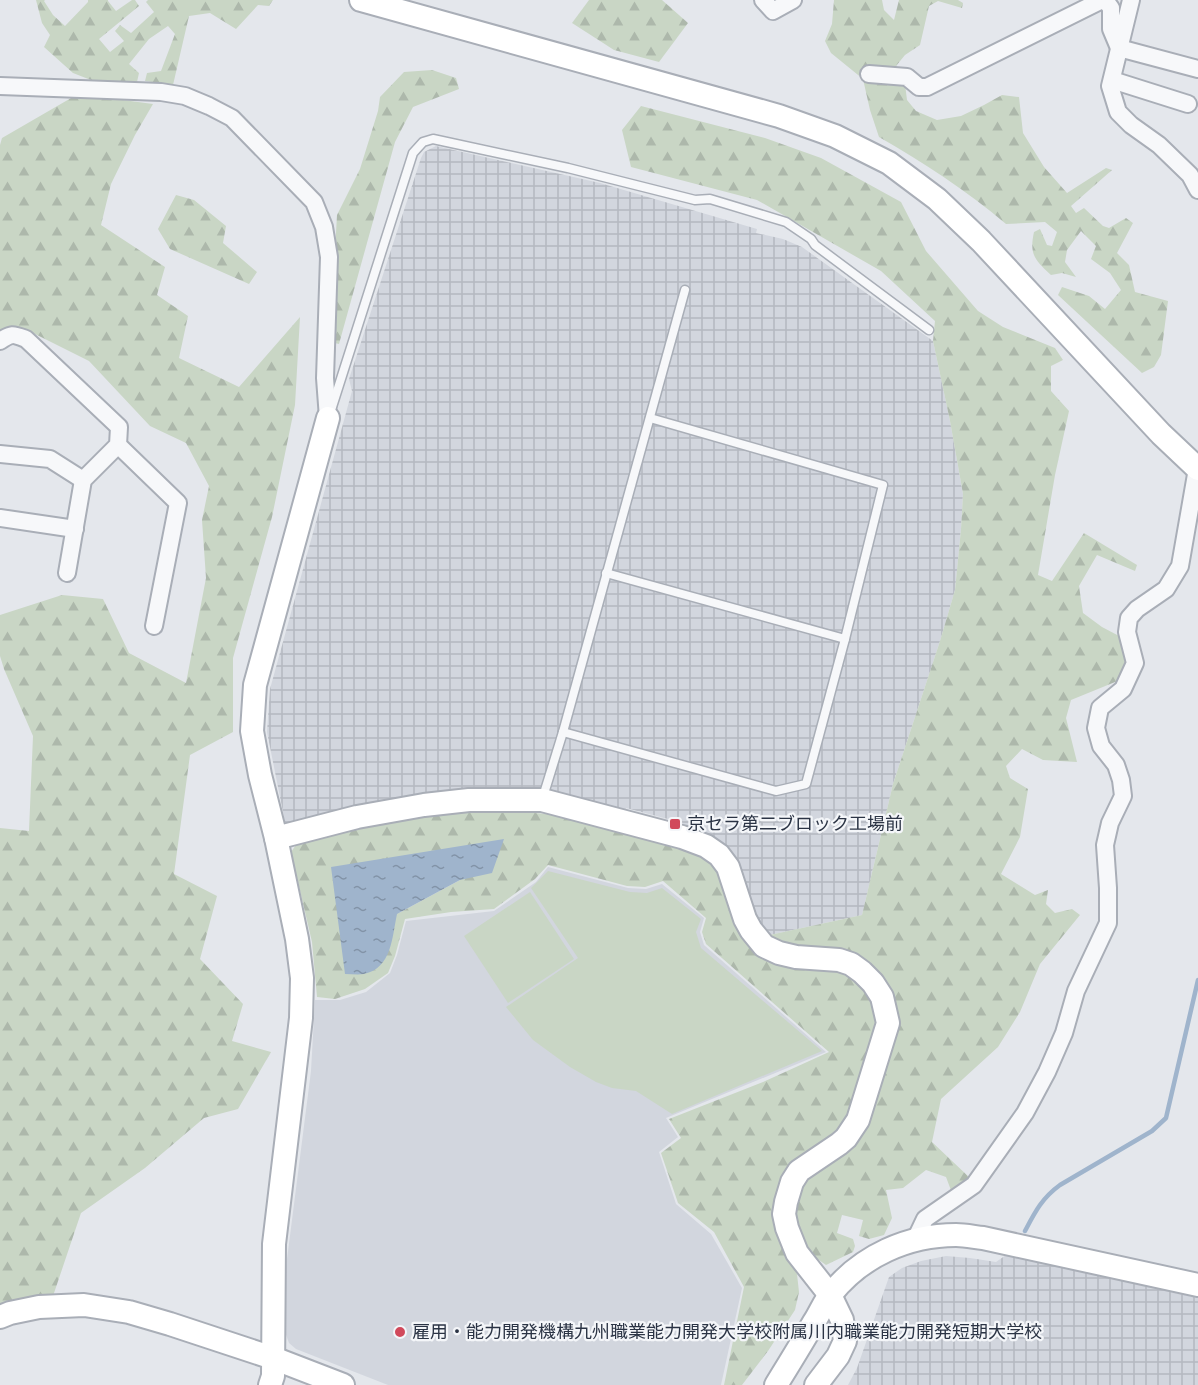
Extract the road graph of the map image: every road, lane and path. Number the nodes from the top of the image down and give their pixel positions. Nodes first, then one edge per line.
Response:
1 (361, 0) edge
2 (763, 0) edge
3 (793, 0) edge
4 (1104, 0) edge
5 (1131, 0) edge
6 (1119, 48) junction
7 (1198, 69) edge
8 (869, 74) dead end
9 (1112, 80) junction
10 (0, 86) edge
11 (1188, 104) dead end
12 (1198, 190) edge
13 (685, 290) dead end
14 (929, 330) dead end
15 (0, 341) edge
16 (328, 418) junction
17 (650, 418) junction
18 (118, 445) junction
19 (0, 454) edge
20 (1198, 464) edge
21 (1198, 469) edge
22 (82, 480) junction
23 (0, 518) edge
24 (75, 529) junction
25 (67, 573) dead end
26 (606, 573) junction
27 (154, 626) dead end
28 (845, 639) junction
29 (563, 732) junction
30 (542, 800) junction
31 (276, 838) junction
32 (915, 1240) junction
33 (1198, 1285) edge
34 (830, 1295) junction
35 (0, 1317) edge
36 (273, 1358) junction
37 (270, 1385) edge
38 (343, 1385) edge
39 (776, 1385) edge
40 (816, 1385) edge

1 - 21 street
2 - 3 street
4 - 6 street
4 - 8 street
5 - 6 street
6 - 7 street
6 - 9 street
9 - 11 street
9 - 12 street
10 - 16 street
13 - 17 lane
14 - 16 lane
15 - 18 street
16 - 31 street
17 - 26 lane
17 - 28 lane
18 - 22 street
18 - 27 street
19 - 22 street
20 - 21 street
21 - 32 street
22 - 24 street
23 - 24 street
24 - 25 street
26 - 28 lane
26 - 29 lane
28 - 29 lane
29 - 30 lane
30 - 31 street
30 - 34 street
31 - 36 street
32 - 33 street
32 - 34 street
34 - 39 street
34 - 40 street
35 - 36 street
36 - 37 street
36 - 38 street

